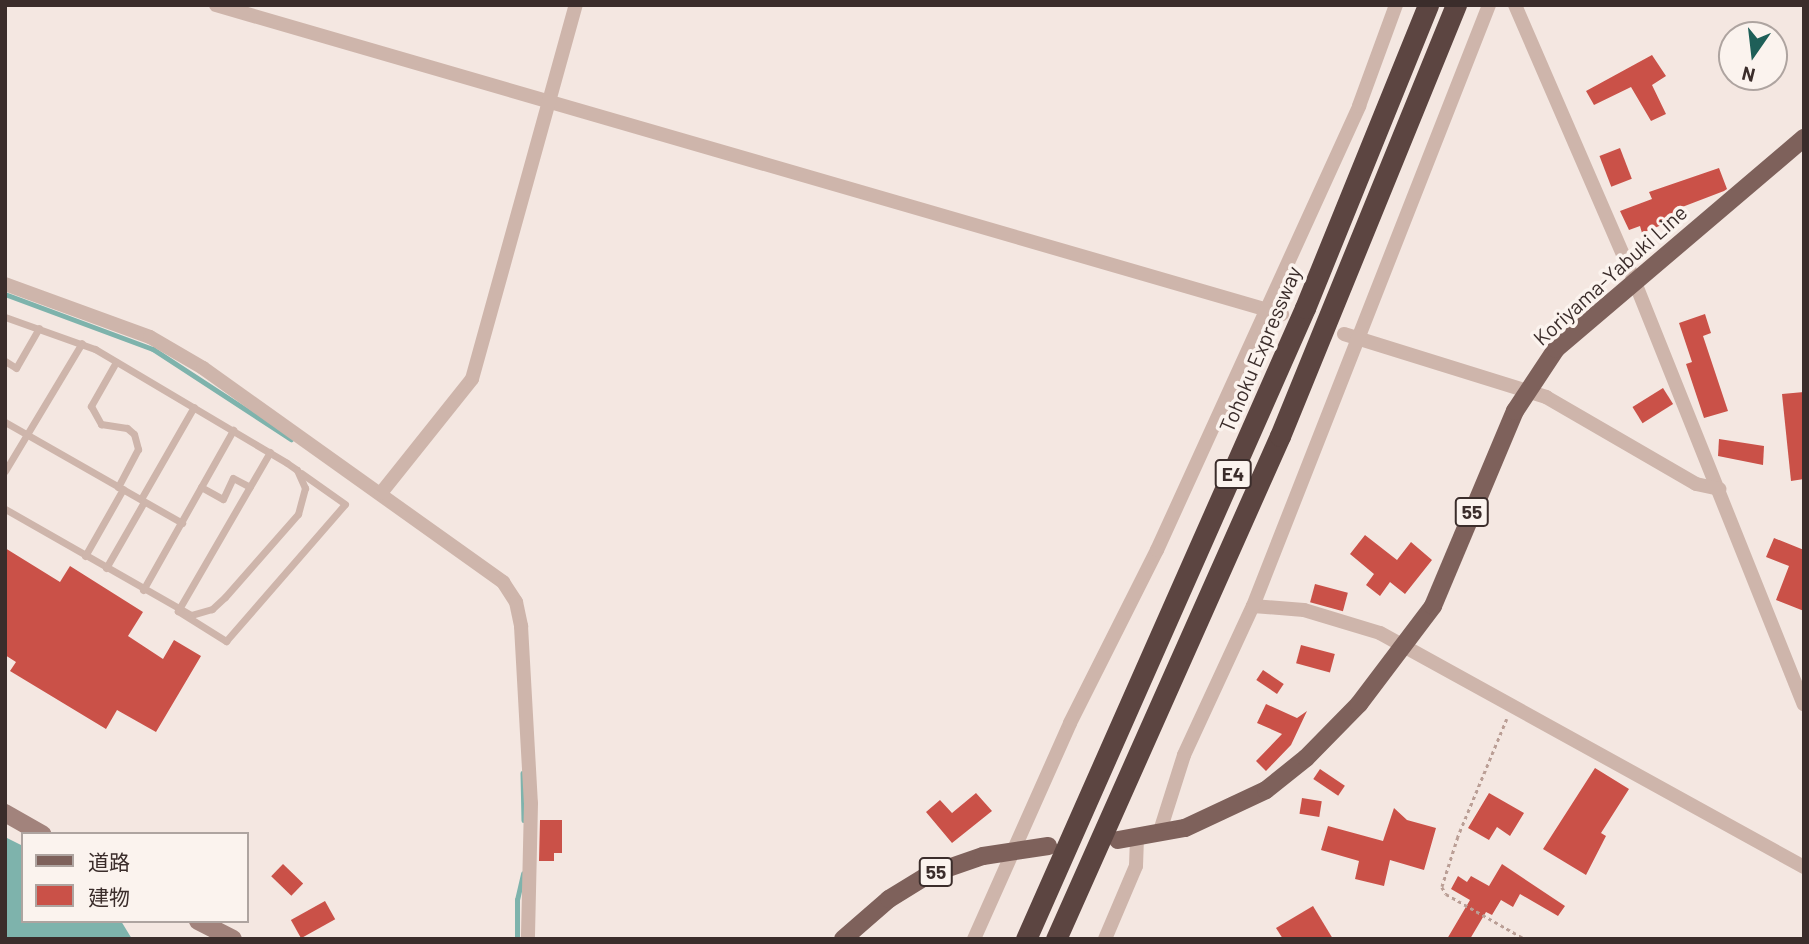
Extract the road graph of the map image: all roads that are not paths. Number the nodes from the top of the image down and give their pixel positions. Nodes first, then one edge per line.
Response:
1 (216, 5) edge
2 (576, 5) edge
3 (1396, 5) edge
4 (1428, 5) edge
5 (1456, 5) edge
6 (1489, 5) edge
7 (1515, 5) edge
8 (550, 102) junction
9 (1804, 138) edge
10 (1634, 280) junction
11 (5, 284) edge
12 (1265, 309) junction
13 (1282, 314) dead end
14 (5, 317) edge
15 (39, 328) junction
16 (1344, 334) dead end
17 (1360, 339) junction
18 (82, 343) junction
19 (5, 361) edge
20 (116, 362) junction
21 (1525, 390) junction
22 (194, 407) junction
23 (5, 422) edge
24 (233, 430) junction
25 (27, 434) junction
26 (270, 452) junction
27 (297, 470) junction
28 (5, 471) edge
29 (201, 487) junction
30 (250, 487) junction
31 (121, 488) junction
32 (1719, 489) junction
33 (381, 493) junction
34 (143, 500) junction
35 (5, 509) edge
36 (181, 523) junction
37 (85, 556) junction
38 (106, 568) junction
39 (143, 590) junction
40 (1254, 606) junction
41 (178, 611) junction
42 (1403, 648) junction
43 (1804, 704) edge
44 (5, 813) edge
45 (38, 832) edge
46 (1159, 834) junction
47 (1137, 837) junction
48 (1118, 840) dead end
49 (1048, 846) dead end
50 (1013, 850) junction
51 (1804, 867) edge
52 (201, 923) edge
53 (222, 937) edge
54 (528, 939) edge
55 (843, 939) edge
56 (974, 939) edge
57 (1027, 939) edge
58 (1056, 939) edge
59 (1105, 939) edge

1 - 8 street
2 - 8 street
3 - 12 street
4 - 57 highway, Tohoku Expressway / E4
5 - 58 highway, E4
6 - 17 street
7 - 10 street
8 - 12 street
8 - 33 street
9 - 10 main road, Koriyama-Yabuki Line / 55
10 - 21 main road, Koriyama-Yabuki Line / 55
10 - 32 street
11 - 33 street
12 - 13 street
12 - 50 street
14 - 15 lane
15 - 18 lane
15 - 19 lane
16 - 17 street
17 - 21 street
17 - 40 street
18 - 20 lane
18 - 25 lane
20 - 22 lane
20 - 31 lane
21 - 32 street
21 - 42 main road, Koriyama-Yabuki Line / 55
22 - 24 lane
22 - 34 lane
23 - 25 lane
24 - 26 lane
24 - 29 lane
25 - 28 lane
25 - 31 lane
26 - 27 lane
26 - 30 lane
27 - 41 lane
27 - 41 lane
29 - 30 lane
29 - 36 lane
30 - 41 lane
31 - 34 lane
31 - 37 lane
32 - 43 street
33 - 54 street
34 - 36 lane
34 - 38 lane
35 - 37 lane
36 - 39 lane
37 - 38 lane
38 - 39 lane
39 - 41 lane
40 - 42 street
40 - 46 street
42 - 46 main road, Koriyama-Yabuki Line / 55
42 - 51 street
44 - 45 street
46 - 47 main road, Koriyama-Yabuki Line / 55
47 - 48 main road, Koriyama-Yabuki Line / 55
47 - 59 street
49 - 50 main road, 55
50 - 55 main road, 55
50 - 56 street
52 - 53 street

